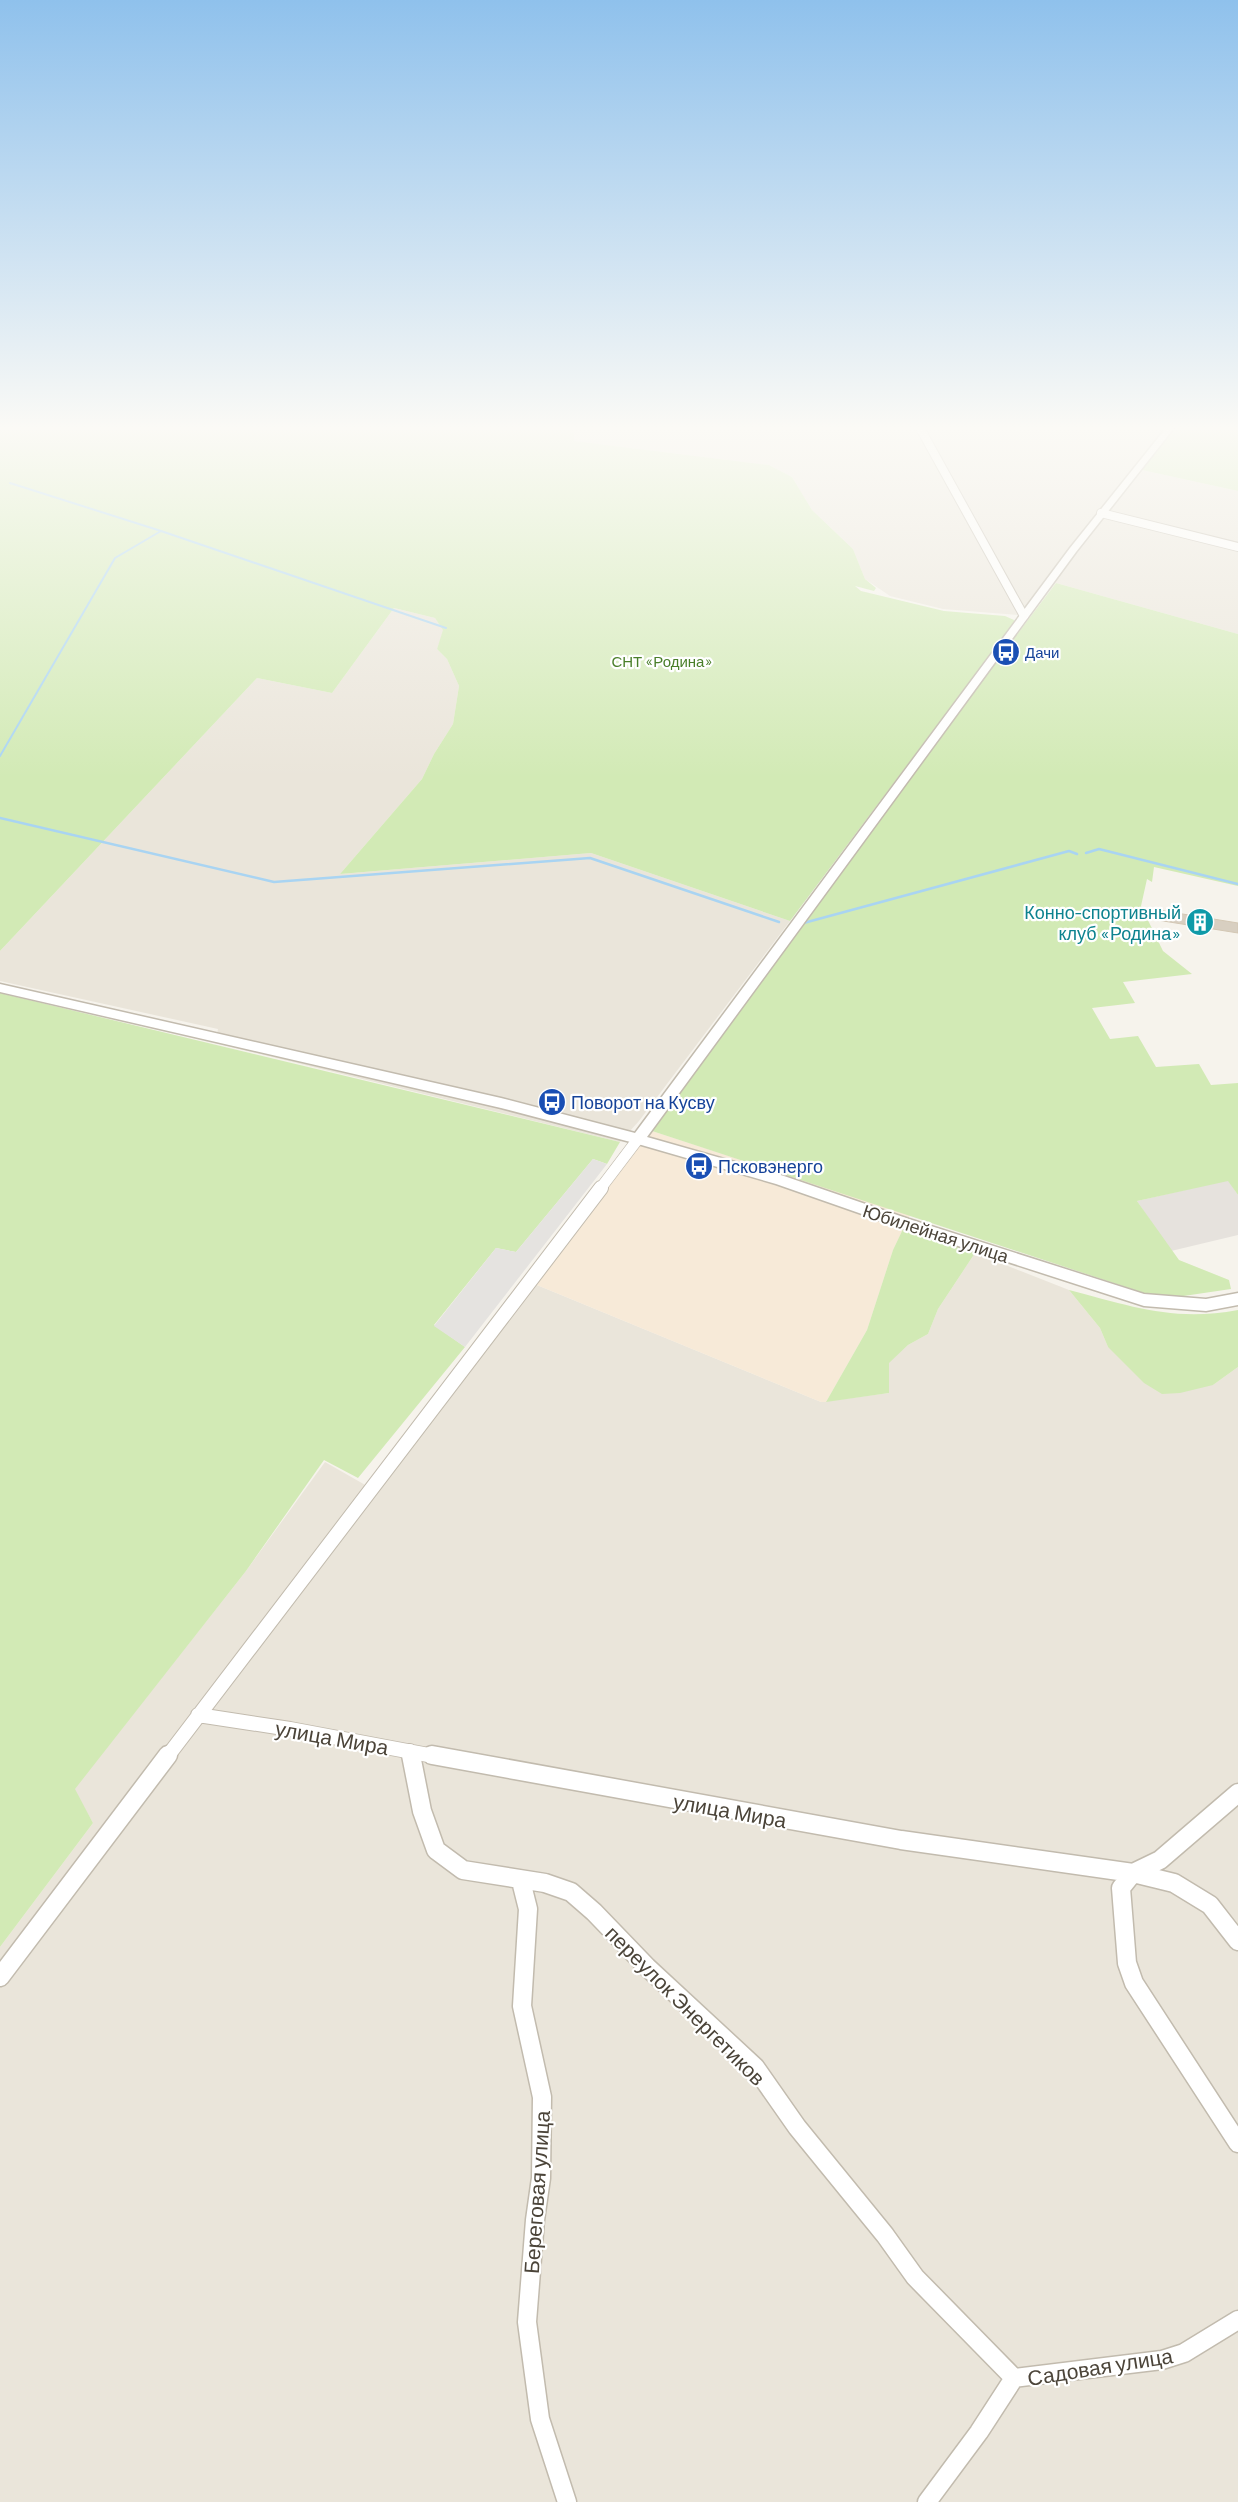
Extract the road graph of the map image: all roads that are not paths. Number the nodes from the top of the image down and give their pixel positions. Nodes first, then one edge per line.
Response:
1 (985, 545) edge
2 (1077, 545) edge
3 (1024, 616) junction
4 (0, 988) edge
5 (638, 1139) junction
6 (1238, 1299) edge
7 (198, 1715) junction
8 (410, 1751) junction
9 (1238, 1793) edge
10 (1132, 1873) junction
11 (521, 1881) junction
12 (1238, 1941) edge
13 (0, 1977) edge
14 (1238, 2143) edge
15 (1238, 2320) edge
16 (1014, 2378) junction
17 (567, 2502) edge
18 (927, 2502) edge

1 - 3 street
2 - 3 street
3 - 5 street
4 - 5 street, Юбилейная улица
5 - 6 street, Юбилейная улица
5 - 7 street
7 - 8 street, улица Мира
7 - 13 street
8 - 10 street, улица Мира
8 - 11 street, переулок Энергетиков
9 - 10 street
10 - 12 street, улица Мира
10 - 14 street
11 - 16 street, переулок Энергетиков
11 - 17 street, Береговая улица
15 - 16 street, Садовая улица
16 - 18 street, Садовая улица

